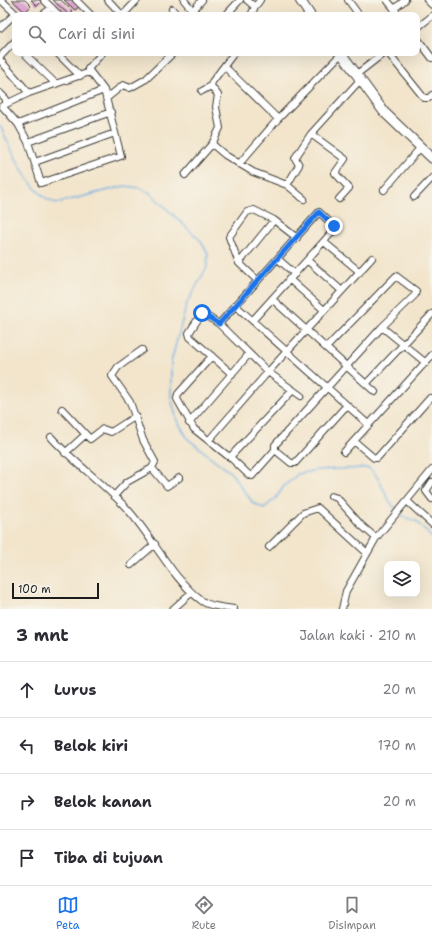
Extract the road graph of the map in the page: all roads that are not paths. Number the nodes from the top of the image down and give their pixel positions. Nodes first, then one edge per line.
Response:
1 (1, 0) edge
2 (44, 0) edge
3 (76, 0) edge
4 (108, 0) edge
5 (136, 0) edge
6 (184, 0) edge
7 (202, 0) edge
8 (240, 0) edge
9 (248, 0) edge
10 (260, 0) edge
11 (300, 0) edge
12 (348, 0) edge
13 (387, 0) edge
14 (405, 0) edge
15 (427, 0) edge
16 (432, 5) edge
17 (255, 7) junction
18 (52, 8) junction
19 (172, 9) dead end
20 (394, 9) junction
21 (14, 12) edge
22 (46, 12) edge
23 (56, 12) edge
24 (88, 12) edge
25 (119, 12) edge
26 (125, 12) edge
27 (174, 12) edge
28 (190, 12) edge
29 (192, 12) edge
30 (229, 12) edge
31 (252, 12) edge
32 (308, 12) edge
33 (357, 12) edge
34 (396, 12) edge
35 (432, 16) edge
36 (12, 18) edge
37 (420, 26) edge
38 (0, 28) edge
39 (420, 41) edge
40 (12, 45) edge
41 (431, 54) edge
42 (27, 56) edge
43 (60, 56) edge
44 (98, 56) edge
45 (170, 56) edge
46 (232, 56) edge
47 (338, 56) edge
48 (343, 56) edge
49 (381, 56) edge
50 (390, 56) edge
51 (0, 57) edge
52 (0, 60) edge
53 (224, 66) junction
54 (89, 71) junction
55 (80, 76) junction
56 (359, 77) junction
57 (56, 84) junction
58 (211, 86) junction
59 (104, 90) junction
60 (202, 91) dead end
61 (0, 93) edge
62 (29, 93) junction
63 (432, 95) edge
64 (107, 98) junction
65 (6, 103) junction
66 (111, 112) junction
67 (278, 119) junction
68 (18, 124) junction
69 (115, 134) junction
70 (311, 134) junction
71 (28, 142) junction
72 (212, 144) junction
73 (420, 148) junction
74 (432, 158) edge
75 (35, 162) junction
76 (239, 164) junction
77 (185, 175) dead end
78 (432, 178) edge
79 (287, 185) junction
80 (384, 190) dead end
81 (301, 197) dead end
82 (414, 197) dead end
83 (339, 199) dead end
84 (274, 220) junction
85 (297, 238) junction
86 (324, 242) junction
87 (372, 258) dead end
88 (278, 259) junction
89 (307, 260) junction
90 (238, 263) junction
91 (360, 272) junction
92 (295, 274) junction
93 (289, 279) junction
94 (257, 280) junction
95 (342, 291) junction
96 (272, 299) junction
97 (235, 305) junction
98 (324, 310) junction
99 (432, 314) edge
100 (253, 320) junction
101 (219, 324) junction
102 (382, 327) junction
103 (306, 330) junction
104 (404, 344) junction
105 (326, 348) junction
106 (142, 350) dead end
107 (287, 351) junction
108 (249, 354) junction
109 (432, 355) edge
110 (212, 356) junction
111 (426, 363) junction
112 (347, 366) junction
113 (268, 372) junction
114 (232, 374) junction
115 (366, 384) junction
116 (327, 387) junction
117 (293, 390) junction
118 (375, 392) dead end
119 (302, 396) dead end
120 (430, 398) dead end
121 (347, 405) junction
122 (62, 409) dead end
123 (136, 416) junction
124 (189, 423) junction
125 (369, 424) junction
126 (85, 435) junction
127 (51, 437) dead end
128 (209, 440) junction
129 (354, 441) junction
130 (275, 450) junction
131 (344, 452) dead end
132 (65, 453) junction
133 (230, 457) junction
134 (152, 468) junction
135 (432, 470) edge
136 (179, 478) dead end
137 (432, 482) edge
138 (114, 496) junction
139 (331, 496) dead end
140 (432, 499) edge
141 (407, 501) junction
142 (432, 524) edge
143 (376, 538) junction
144 (154, 544) junction
145 (269, 547) dead end
146 (366, 553) junction
147 (131, 564) dead end
148 (191, 593) junction
149 (173, 609) edge
150 (231, 609) edge
151 (342, 609) edge

1 - 21 street
2 - 18 street
3 - 24 street
4 - 25 street
5 - 26 street
6 - 28 street
7 - 29 street
8 - 30 street
9 - 17 street
10 - 17 street
11 - 32 street
12 - 33 street
13 - 20 street
14 - 20 street
15 - 16 street
17 - 31 street
18 - 22 street
18 - 23 street
19 - 27 street
20 - 34 street
35 - 37 street
36 - 38 street
39 - 41 street
40 - 51 street
42 - 57 street
43 - 55 street
44 - 54 street
45 - 64 street
46 - 53 street
47 - 67 street
48 - 56 street
49 - 56 street
50 - 63 street
52 - 62 street
53 - 58 street
53 - 67 street
54 - 55 street
54 - 59 street
55 - 57 street
56 - 70 street
56 - 73 street
57 - 62 street
58 - 60 street
58 - 72 street
59 - 64 street
59 - 68 street
61 - 65 street
62 - 65 street
64 - 66 street
65 - 68 street
66 - 69 street
66 - 71 street
67 - 76 street
68 - 71 street
69 - 75 street
69 - 75 street
70 - 79 street
70 - 83 street
71 - 75 street
72 - 76 street
72 - 77 street
73 - 74 street
73 - 80 street
76 - 79 street
78 - 82 street
79 - 81 street
84 - 85 street
84 - 90 street
84 - 90 street
85 - 86 street
85 - 88 street
86 - 89 street
86 - 91 street
87 - 91 street
88 - 92 street
88 - 94 street
89 - 92 street
89 - 95 street
90 - 94 street
91 - 95 street
92 - 93 street
93 - 96 street
93 - 98 street
94 - 97 street
95 - 98 street
96 - 100 street
96 - 103 street
97 - 100 street
97 - 101 street
98 - 103 street
99 - 104 street
100 - 107 street
101 - 108 street
101 - 110 street
102 - 104 street
102 - 105 street
102 - 112 street
103 - 105 street
103 - 107 street
104 - 111 street
104 - 115 street
105 - 112 street
106 - 123 street
107 - 113 street
107 - 116 street
108 - 113 street
108 - 114 street
109 - 111 street
110 - 114 street
110 - 124 street
111 - 125 street
112 - 115 street
112 - 116 street
113 - 117 street
113 - 128 street
114 - 124 street
115 - 118 street
116 - 121 street
116 - 130 street
117 - 119 street
117 - 133 street
120 - 129 street
121 - 125 street
121 - 130 street
122 - 126 street
123 - 126 street
123 - 134 street
124 - 128 street
125 - 129 street
126 - 132 street
127 - 132 street
128 - 133 street
129 - 131 street
130 - 133 street
132 - 138 street
134 - 136 street
134 - 138 street
135 - 141 street
137 - 140 street
138 - 144 street
139 - 143 street
141 - 142 street
141 - 143 street
143 - 146 street
144 - 147 street
144 - 148 street
145 - 146 street
146 - 151 street
148 - 149 street
148 - 150 street

